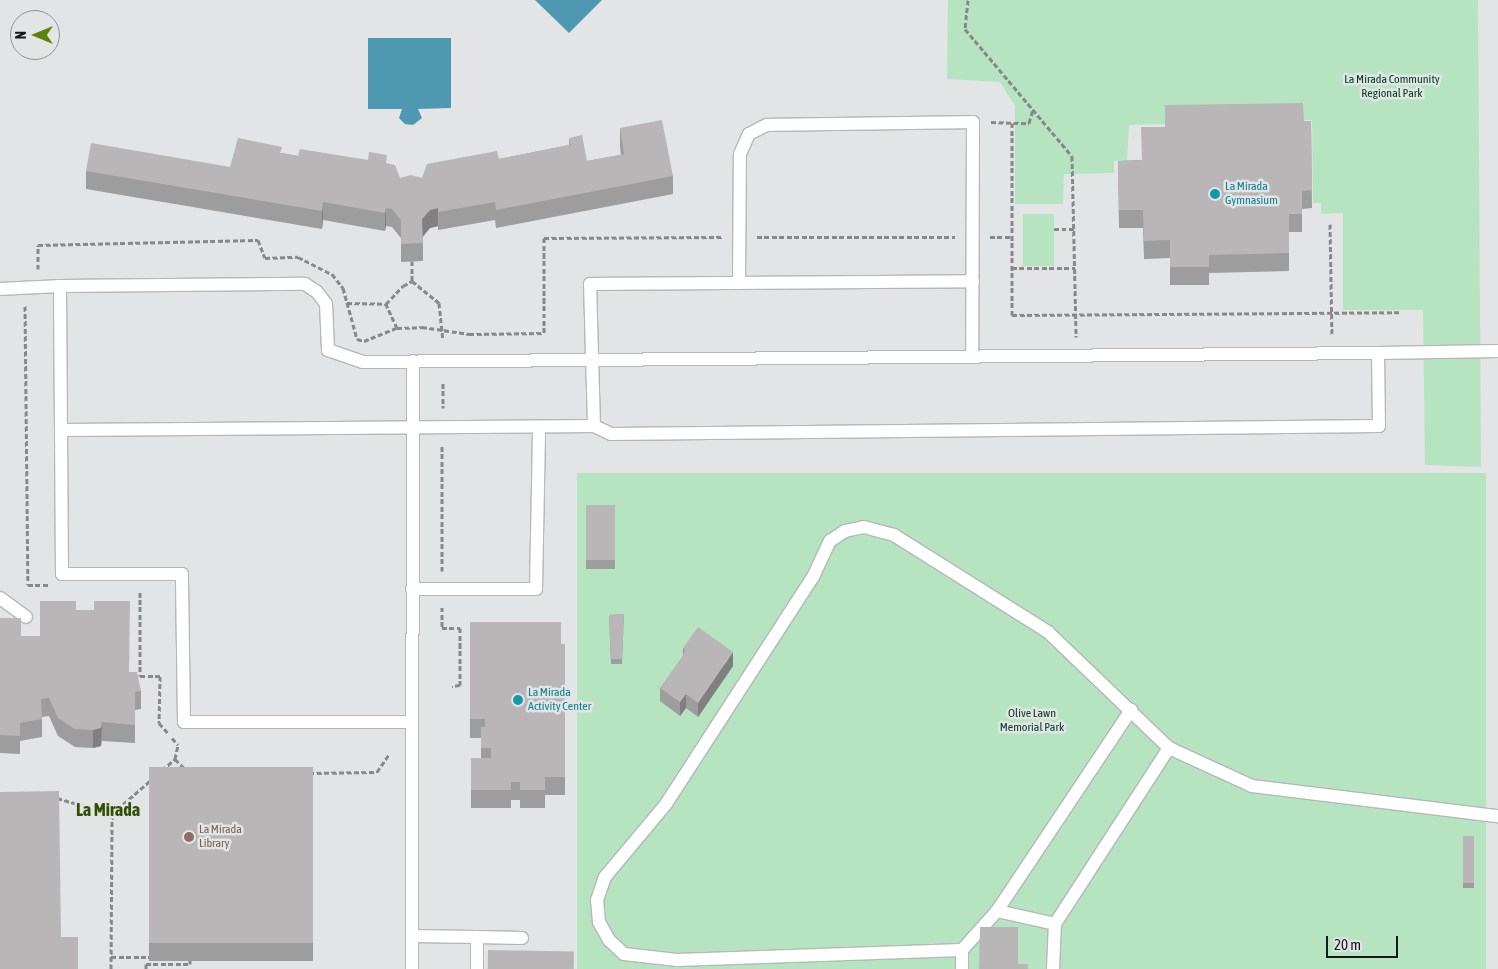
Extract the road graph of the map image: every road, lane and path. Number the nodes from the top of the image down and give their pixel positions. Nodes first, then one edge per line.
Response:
1 (968, 0) edge
2 (1033, 110) junction
3 (1330, 224) dead end
4 (1054, 229) dead end
5 (1075, 229) junction
6 (723, 237) dead end
7 (756, 237) dead end
8 (958, 237) dead end
9 (988, 237) dead end
10 (1012, 237) junction
11 (412, 261) edge
12 (1012, 268) junction
13 (1075, 268) junction
14 (28, 271) dead end
15 (412, 281) junction
16 (972, 281) junction
17 (739, 282) junction
18 (60, 286) junction
19 (0, 289) edge
20 (347, 303) junction
21 (386, 304) junction
22 (1332, 312) junction
23 (1399, 312) dead end
24 (1075, 314) junction
25 (397, 328) junction
26 (443, 329) junction
27 (443, 340) dead end
28 (1498, 351) edge
29 (1332, 353) junction
30 (1378, 353) junction
31 (1076, 355) junction
32 (972, 356) junction
33 (592, 359) junction
34 (413, 361) junction
35 (443, 383) dead end
36 (443, 408) dead end
37 (594, 426) junction
38 (539, 427) junction
39 (413, 428) junction
40 (61, 430) junction
41 (442, 444) dead end
42 (442, 573) dead end
43 (412, 589) junction
44 (0, 598) edge
45 (442, 606) dead end
46 (26, 617) dead end
47 (452, 686) dead end
48 (1131, 710) junction
49 (184, 722) junction
50 (412, 722) junction
51 (1169, 748) junction
52 (389, 754) dead end
53 (174, 759) junction
54 (161, 772) edge
55 (298, 773) edge
56 (190, 774) edge
57 (154, 778) edge
58 (49, 798) edge
59 (112, 814) junction
60 (1498, 816) edge
61 (997, 911) junction
62 (1055, 924) junction
63 (412, 936) junction
64 (477, 936) junction
65 (522, 938) dead end
66 (962, 950) junction
67 (111, 957) junction
68 (160, 957) edge
69 (180, 957) edge
70 (110, 969) edge
71 (146, 969) edge
72 (412, 969) edge
73 (477, 969) edge
74 (962, 969) edge
75 (1053, 969) edge

1 - 2 path
2 - 5 path
2 - 10 path
3 - 22 path
4 - 5 path
5 - 13 path
6 - 26 path
7 - 8 path
9 - 10 path
10 - 12 path
11 - 15 path
12 - 13 path
12 - 24 path
13 - 24 path
14 - 20 path
15 - 21 path
15 - 26 path
16 - 17 lane
16 - 17 lane
16 - 32 lane
17 - 33 lane
18 - 19 lane
18 - 34 lane
18 - 40 lane
20 - 21 path
20 - 25 path
21 - 25 path
22 - 23 path
22 - 24 path
22 - 29 path
24 - 31 path
25 - 26 path
26 - 27 path
28 - 30 lane
29 - 30 lane
29 - 31 lane
30 - 37 lane
31 - 32 lane
32 - 33 lane
33 - 34 lane
33 - 37 lane
34 - 39 lane
35 - 36 path
37 - 38 lane
38 - 39 lane
38 - 43 lane
39 - 40 lane
39 - 43 lane
40 - 49 lane
41 - 42 path
43 - 50 lane
44 - 46 lane
45 - 47 path
48 - 51 lane
48 - 61 lane
48 - 66 lane
49 - 50 lane
49 - 53 path
50 - 63 lane
51 - 60 lane
51 - 62 lane
52 - 55 path
53 - 54 path
53 - 56 path
57 - 59 path
58 - 59 path
59 - 67 path
61 - 62 lane
61 - 66 lane
62 - 75 lane
63 - 64 lane
63 - 72 lane
64 - 65 lane
64 - 73 lane
66 - 74 lane
67 - 68 path
67 - 70 path
69 - 71 path

